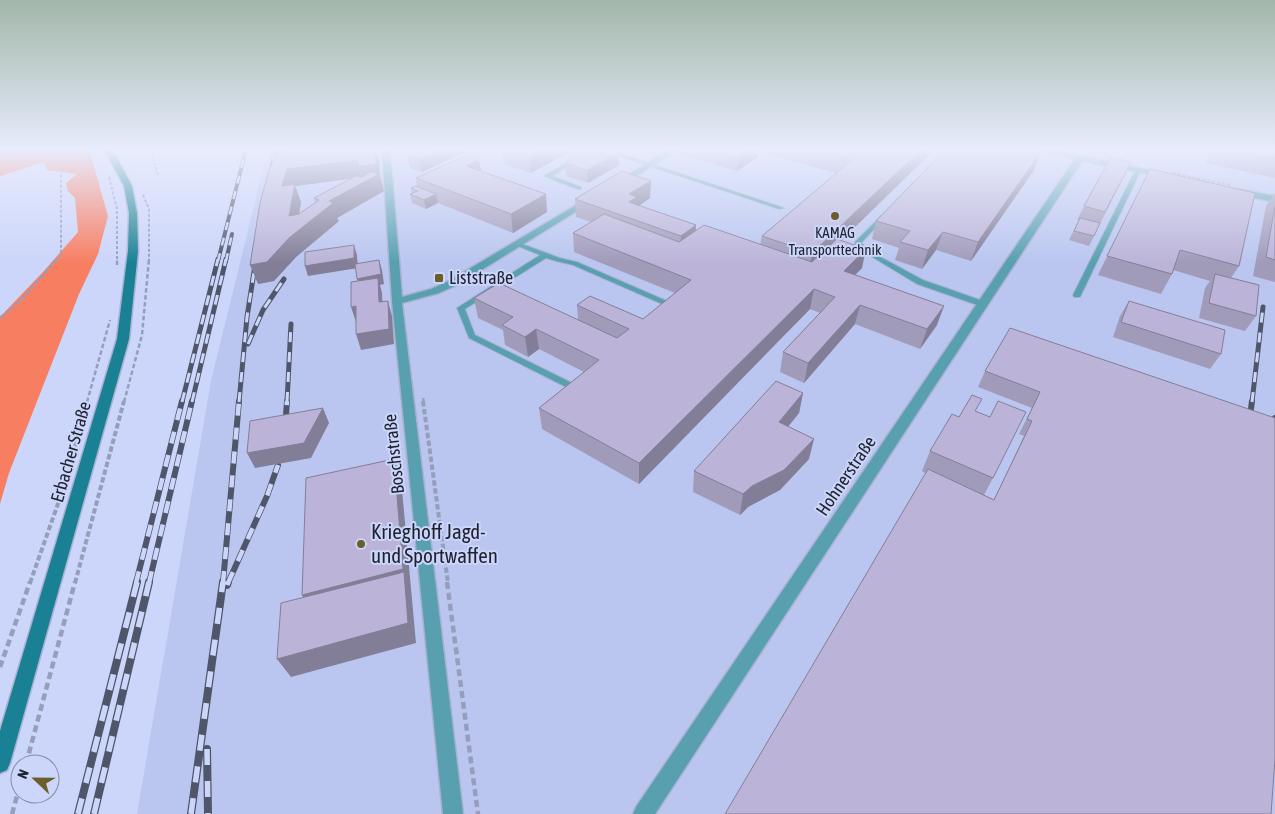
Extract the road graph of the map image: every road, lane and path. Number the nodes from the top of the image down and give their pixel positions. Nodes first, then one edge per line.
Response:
1 (61, 187) edge
2 (113, 187) edge
3 (128, 187) edge
4 (389, 187) edge
5 (612, 187) edge
6 (714, 187) edge
7 (1061, 187) edge
8 (1130, 187) edge
9 (1231, 190) edge
10 (1275, 199) edge
11 (780, 208) dead end
12 (892, 208) edge
13 (517, 244) junction
14 (544, 255) junction
15 (117, 269) dead end
16 (1077, 295) dead end
17 (397, 301) junction
18 (983, 304) junction
19 (672, 305) edge
20 (111, 314) dead end
21 (0, 318) edge
22 (566, 384) edge
23 (422, 391) dead end
24 (72, 455) dead end
25 (62, 492) dead end
26 (0, 667) edge
27 (0, 763) edge
28 (453, 814) edge
29 (478, 814) edge
30 (643, 814) edge

1 - 21 path
2 - 15 path
3 - 27 main road, Erbacher Straße
4 - 17 street, Boschstraße
5 - 13 street
6 - 11 lane
7 - 18 street, Hohnerstraße
8 - 16 lane
9 - 10 street
12 - 18 lane
13 - 14 lane
13 - 17 street
14 - 19 lane
14 - 22 lane
17 - 28 street, Boschstraße
18 - 30 street, Hohnerstraße
20 - 24 path
23 - 29 path
25 - 26 path

